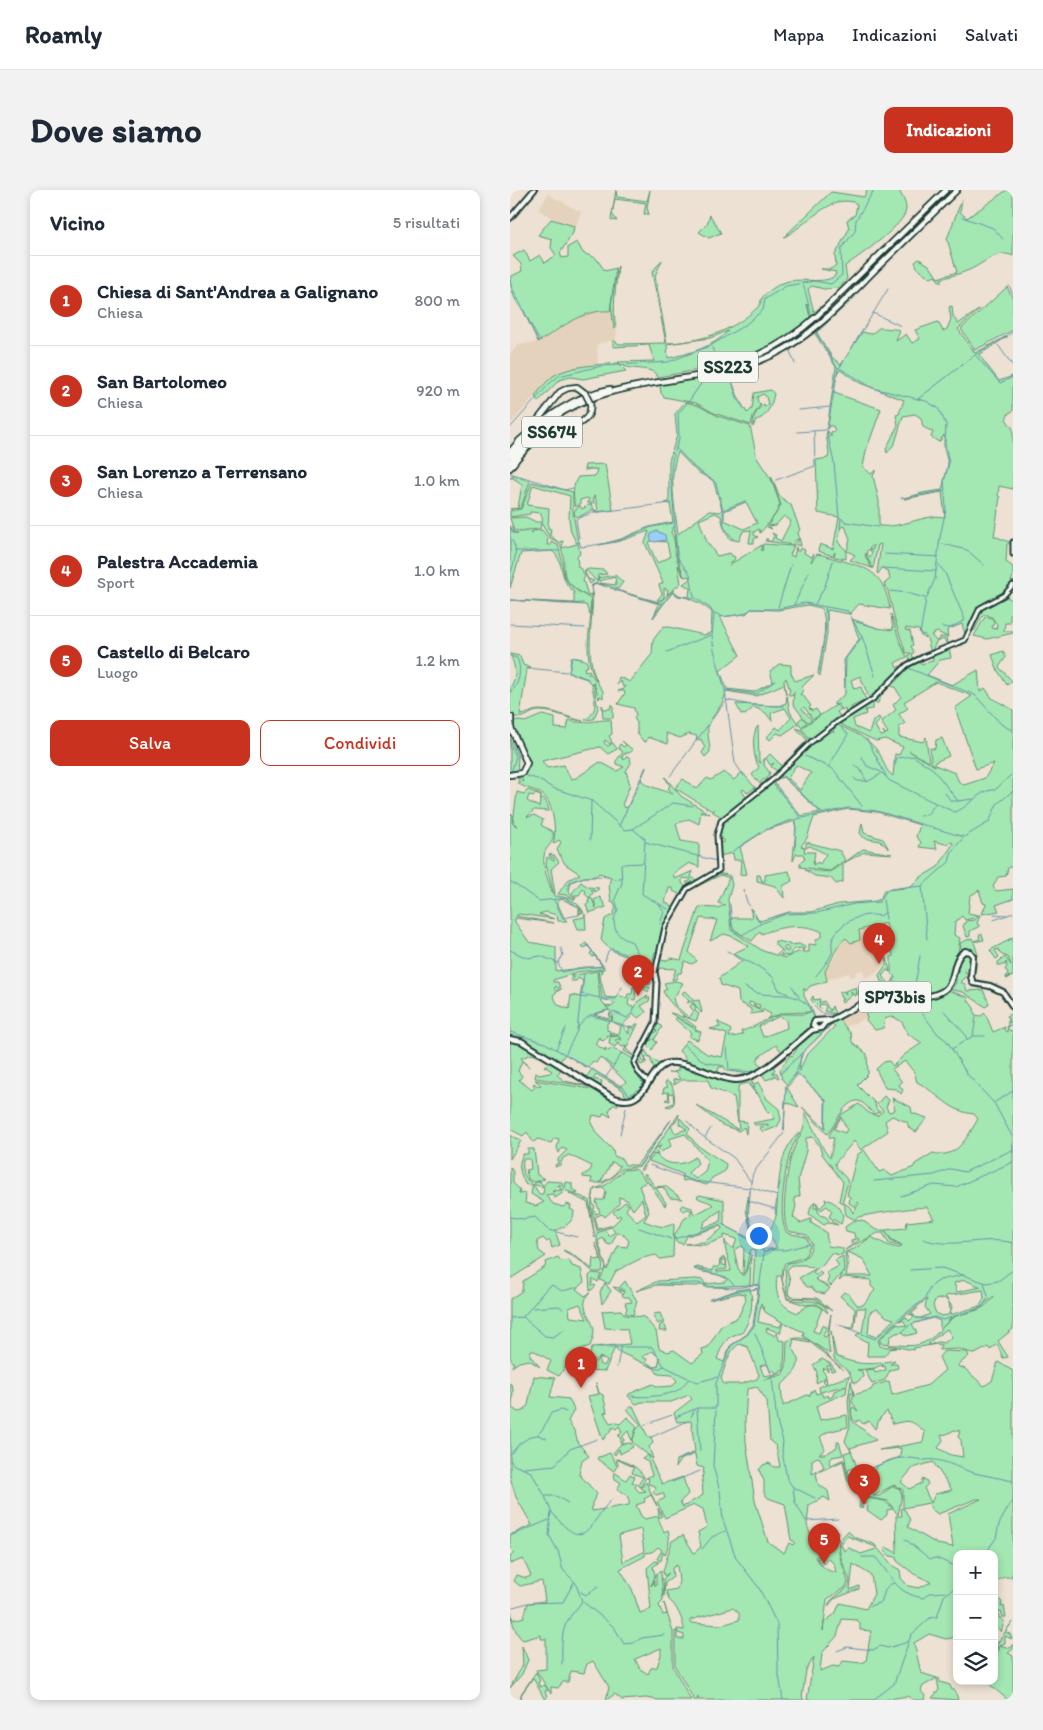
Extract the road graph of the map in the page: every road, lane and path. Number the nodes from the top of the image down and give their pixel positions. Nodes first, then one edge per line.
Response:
1 (534, 190) edge
2 (946, 190) edge
3 (957, 190) edge
4 (510, 218) edge
5 (608, 389) junction
6 (563, 413) junction
7 (519, 441) junction
8 (510, 452) edge
9 (510, 456) edge
10 (510, 466) edge
11 (1013, 542) edge
12 (1013, 554) edge
13 (1013, 585) edge
14 (511, 721) edge
15 (510, 775) edge
16 (1013, 1007) edge
17 (833, 1019) junction
18 (821, 1020) junction
19 (822, 1026) junction
20 (815, 1027) junction
21 (510, 1039) edge
22 (650, 1083) junction

1 - 4 main road
2 - 5 highway, SS223
3 - 6 highway, SS223
5 - 7 highway, SS223
5 - 9 highway, SS674
6 - 10 highway, SS674
6 - 10 highway, SS223
7 - 8 highway, SS223
7 - 10 highway, SS674, bridge
11 - 12 main road
13 - 22 main road
14 - 15 highway
16 - 17 main road, SP73bis
17 - 18 main road
17 - 19 main road
18 - 19 main road
18 - 20 main road
19 - 20 main road
20 - 22 main road
21 - 22 main road

